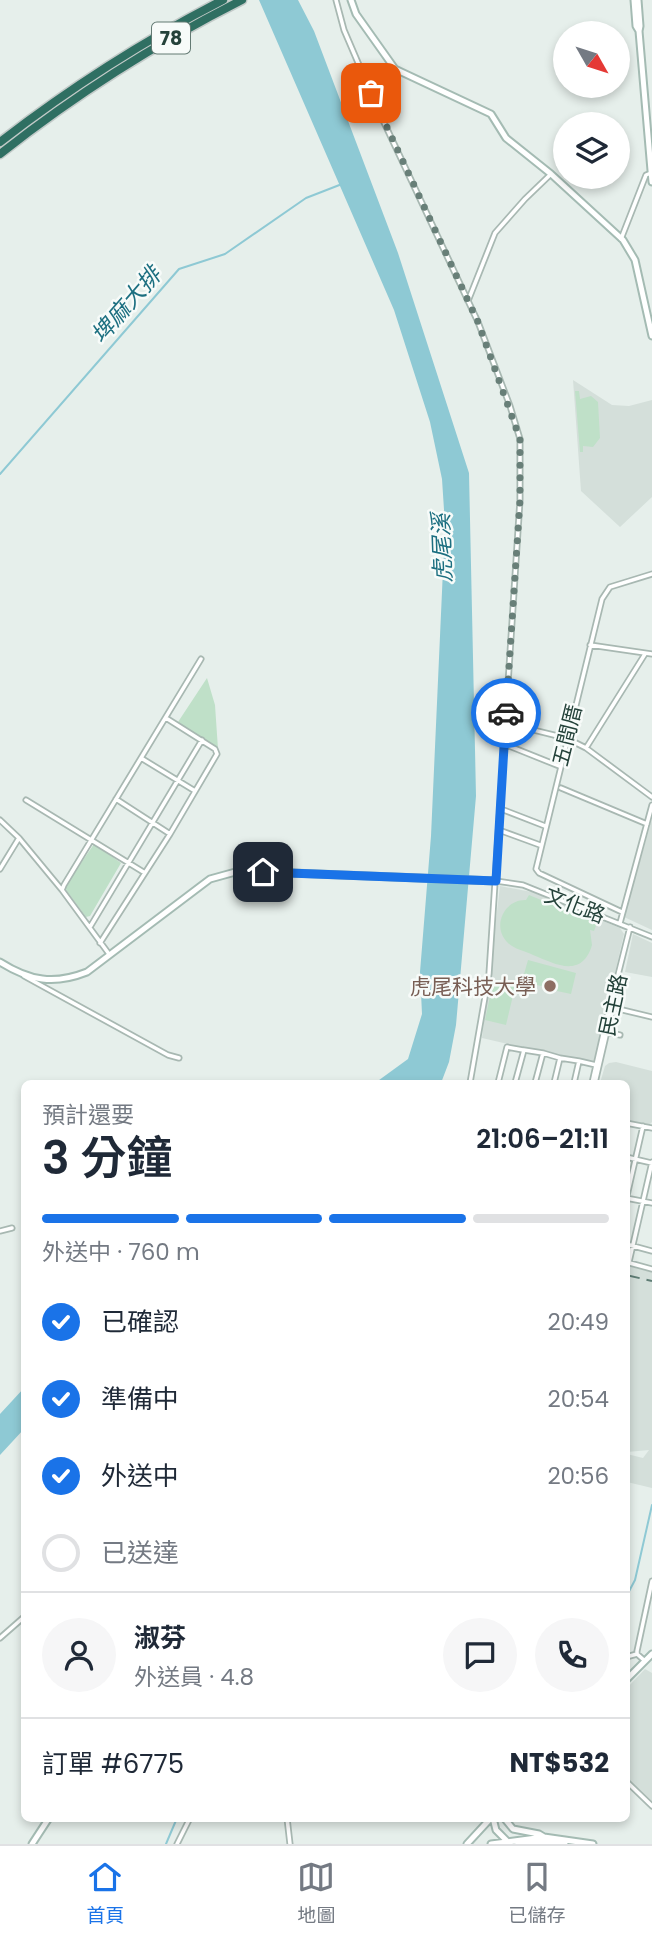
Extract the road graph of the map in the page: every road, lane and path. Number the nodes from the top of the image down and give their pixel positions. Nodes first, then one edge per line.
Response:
1 (223, 0) edge
2 (242, 0) edge
3 (336, 0) edge
4 (351, 0) edge
5 (636, 0) edge
6 (102, 76) junction
7 (0, 142) edge
8 (0, 154) edge
9 (651, 173) edge
10 (551, 174) junction
11 (652, 181) edge
12 (621, 239) junction
13 (468, 301) junction
14 (652, 336) edge
15 (652, 574) edge
16 (590, 645) junction
17 (645, 654) junction
18 (652, 654) edge
19 (201, 659) dead end
20 (166, 718) junction
21 (505, 723) junction
22 (566, 738) junction
23 (202, 740) junction
24 (504, 744) junction
25 (586, 748) junction
26 (141, 758) junction
27 (559, 766) junction
28 (177, 780) junction
29 (561, 788) dead end
30 (195, 791) junction
31 (652, 797) edge
32 (116, 799) junction
33 (26, 800) dead end
34 (652, 805) edge
35 (500, 809) junction
36 (0, 820) edge
37 (151, 822) junction
38 (647, 824) junction
39 (545, 825) junction
40 (499, 830) junction
41 (170, 834) junction
42 (19, 838) junction
43 (91, 840) junction
44 (540, 845) junction
45 (127, 862) junction
46 (0, 869) edge
47 (145, 873) junction
48 (496, 881) junction
49 (62, 890) junction
50 (622, 912) junction
51 (620, 923) junction
52 (90, 927) junction
53 (630, 927) junction
54 (652, 937) edge
55 (100, 943) junction
56 (109, 954) junction
57 (0, 962) edge
58 (24, 976) junction
59 (610, 1006) junction
60 (652, 1017) edge
61 (605, 1032) junction
62 (620, 1035) dead end
63 (524, 1050) junction
64 (543, 1054) junction
65 (179, 1058) dead end
66 (560, 1058) junction
67 (579, 1061) junction
68 (598, 1065) junction
69 (471, 1080) edge
70 (499, 1080) edge
71 (516, 1080) edge
72 (536, 1080) edge
73 (555, 1080) edge
74 (575, 1080) edge
75 (594, 1080) edge
76 (630, 1124) edge
77 (643, 1126) junction
78 (652, 1128) edge
79 (630, 1158) edge
80 (635, 1160) junction
81 (652, 1163) edge
82 (630, 1184) edge
83 (630, 1199) edge
84 (643, 1202) junction
85 (652, 1203) edge
86 (12, 1228) dead end
87 (0, 1231) edge
88 (632, 1246) junction
89 (652, 1251) edge
90 (630, 1254) edge
91 (630, 1263) edge
92 (652, 1269) edge
93 (652, 1581) edge
94 (21, 1620) edge
95 (0, 1638) edge
96 (637, 1654) junction
97 (652, 1654) edge
98 (630, 1656) edge
99 (647, 1663) junction
100 (630, 1677) edge
101 (630, 1785) edge
102 (652, 1807) edge
103 (46, 1822) edge
104 (188, 1822) edge
105 (288, 1822) edge
106 (488, 1822) edge
107 (493, 1822) edge
108 (507, 1822) edge
109 (544, 1837) junction
110 (508, 1842) edge
111 (538, 1843) edge
112 (32, 1844) edge
113 (177, 1844) edge
114 (290, 1844) edge
115 (467, 1844) edge
116 (491, 1844) edge
117 (518, 1844) edge
118 (565, 1844) edge
119 (593, 1844) edge

1 - 6 highway, 78
2 - 6 highway, 78
3 - 13 street
4 - 10 street
5 - 9 street
6 - 7 highway, 78
6 - 8 highway, 78
9 - 11 street
9 - 12 street
10 - 12 street
10 - 13 street
12 - 14 street
13 - 21 street
15 - 16 street, 五間厝
16 - 17 street
16 - 22 street, 五間厝
17 - 18 street
17 - 25 street
19 - 20 street
20 - 23 street
20 - 26 street
21 - 22 street
21 - 24 street
22 - 25 street
22 - 27 street, 五間厝
23 - 28 street
23 - 30 street
24 - 27 street
24 - 35 street
25 - 31 street
26 - 28 street
26 - 32 street
27 - 39 street, 五間厝
28 - 30 street
28 - 37 street
29 - 38 street
30 - 41 street
32 - 37 street
32 - 43 street
33 - 43 street
34 - 38 street
35 - 39 street
35 - 40 street
36 - 42 street
37 - 41 street
37 - 45 street
38 - 50 street
39 - 44 street, 文化路
40 - 44 street
40 - 48 street
41 - 47 street
42 - 46 street
42 - 49 street
43 - 45 street
43 - 49 street
44 - 50 street, 文化路
45 - 47 street
45 - 52 street
47 - 55 street
48 - 51 street, 文化路
48 - 56 street
48 - 69 street
49 - 52 street
50 - 51 street
51 - 53 street, 文化路
52 - 55 street
53 - 54 street, 文化路
53 - 59 street, 民主路
55 - 56 street
56 - 58 street
57 - 58 street
58 - 65 street
59 - 60 street
59 - 61 street, 民主路
61 - 62 street
61 - 68 street, 民主路
63 - 64 street
63 - 70 street
63 - 71 street
64 - 66 street
64 - 72 street
66 - 67 street
66 - 73 street
67 - 68 street
67 - 74 street
68 - 75 street, 民主路
76 - 77 street
77 - 78 street
77 - 80 street
79 - 80 street
80 - 81 street
80 - 82 street
81 - 84 street
83 - 84 street
84 - 85 street
84 - 88 street
86 - 87 street
88 - 89 street
88 - 90 street
91 - 92 street
93 - 96 street
94 - 95 street
96 - 98 street
96 - 99 street
97 - 99 street
99 - 100 street
101 - 102 street
103 - 112 street
104 - 113 street
105 - 114 street
106 - 115 street
107 - 110 street
108 - 109 street
109 - 110 street
109 - 119 street
110 - 116 street
111 - 117 street
111 - 118 street

